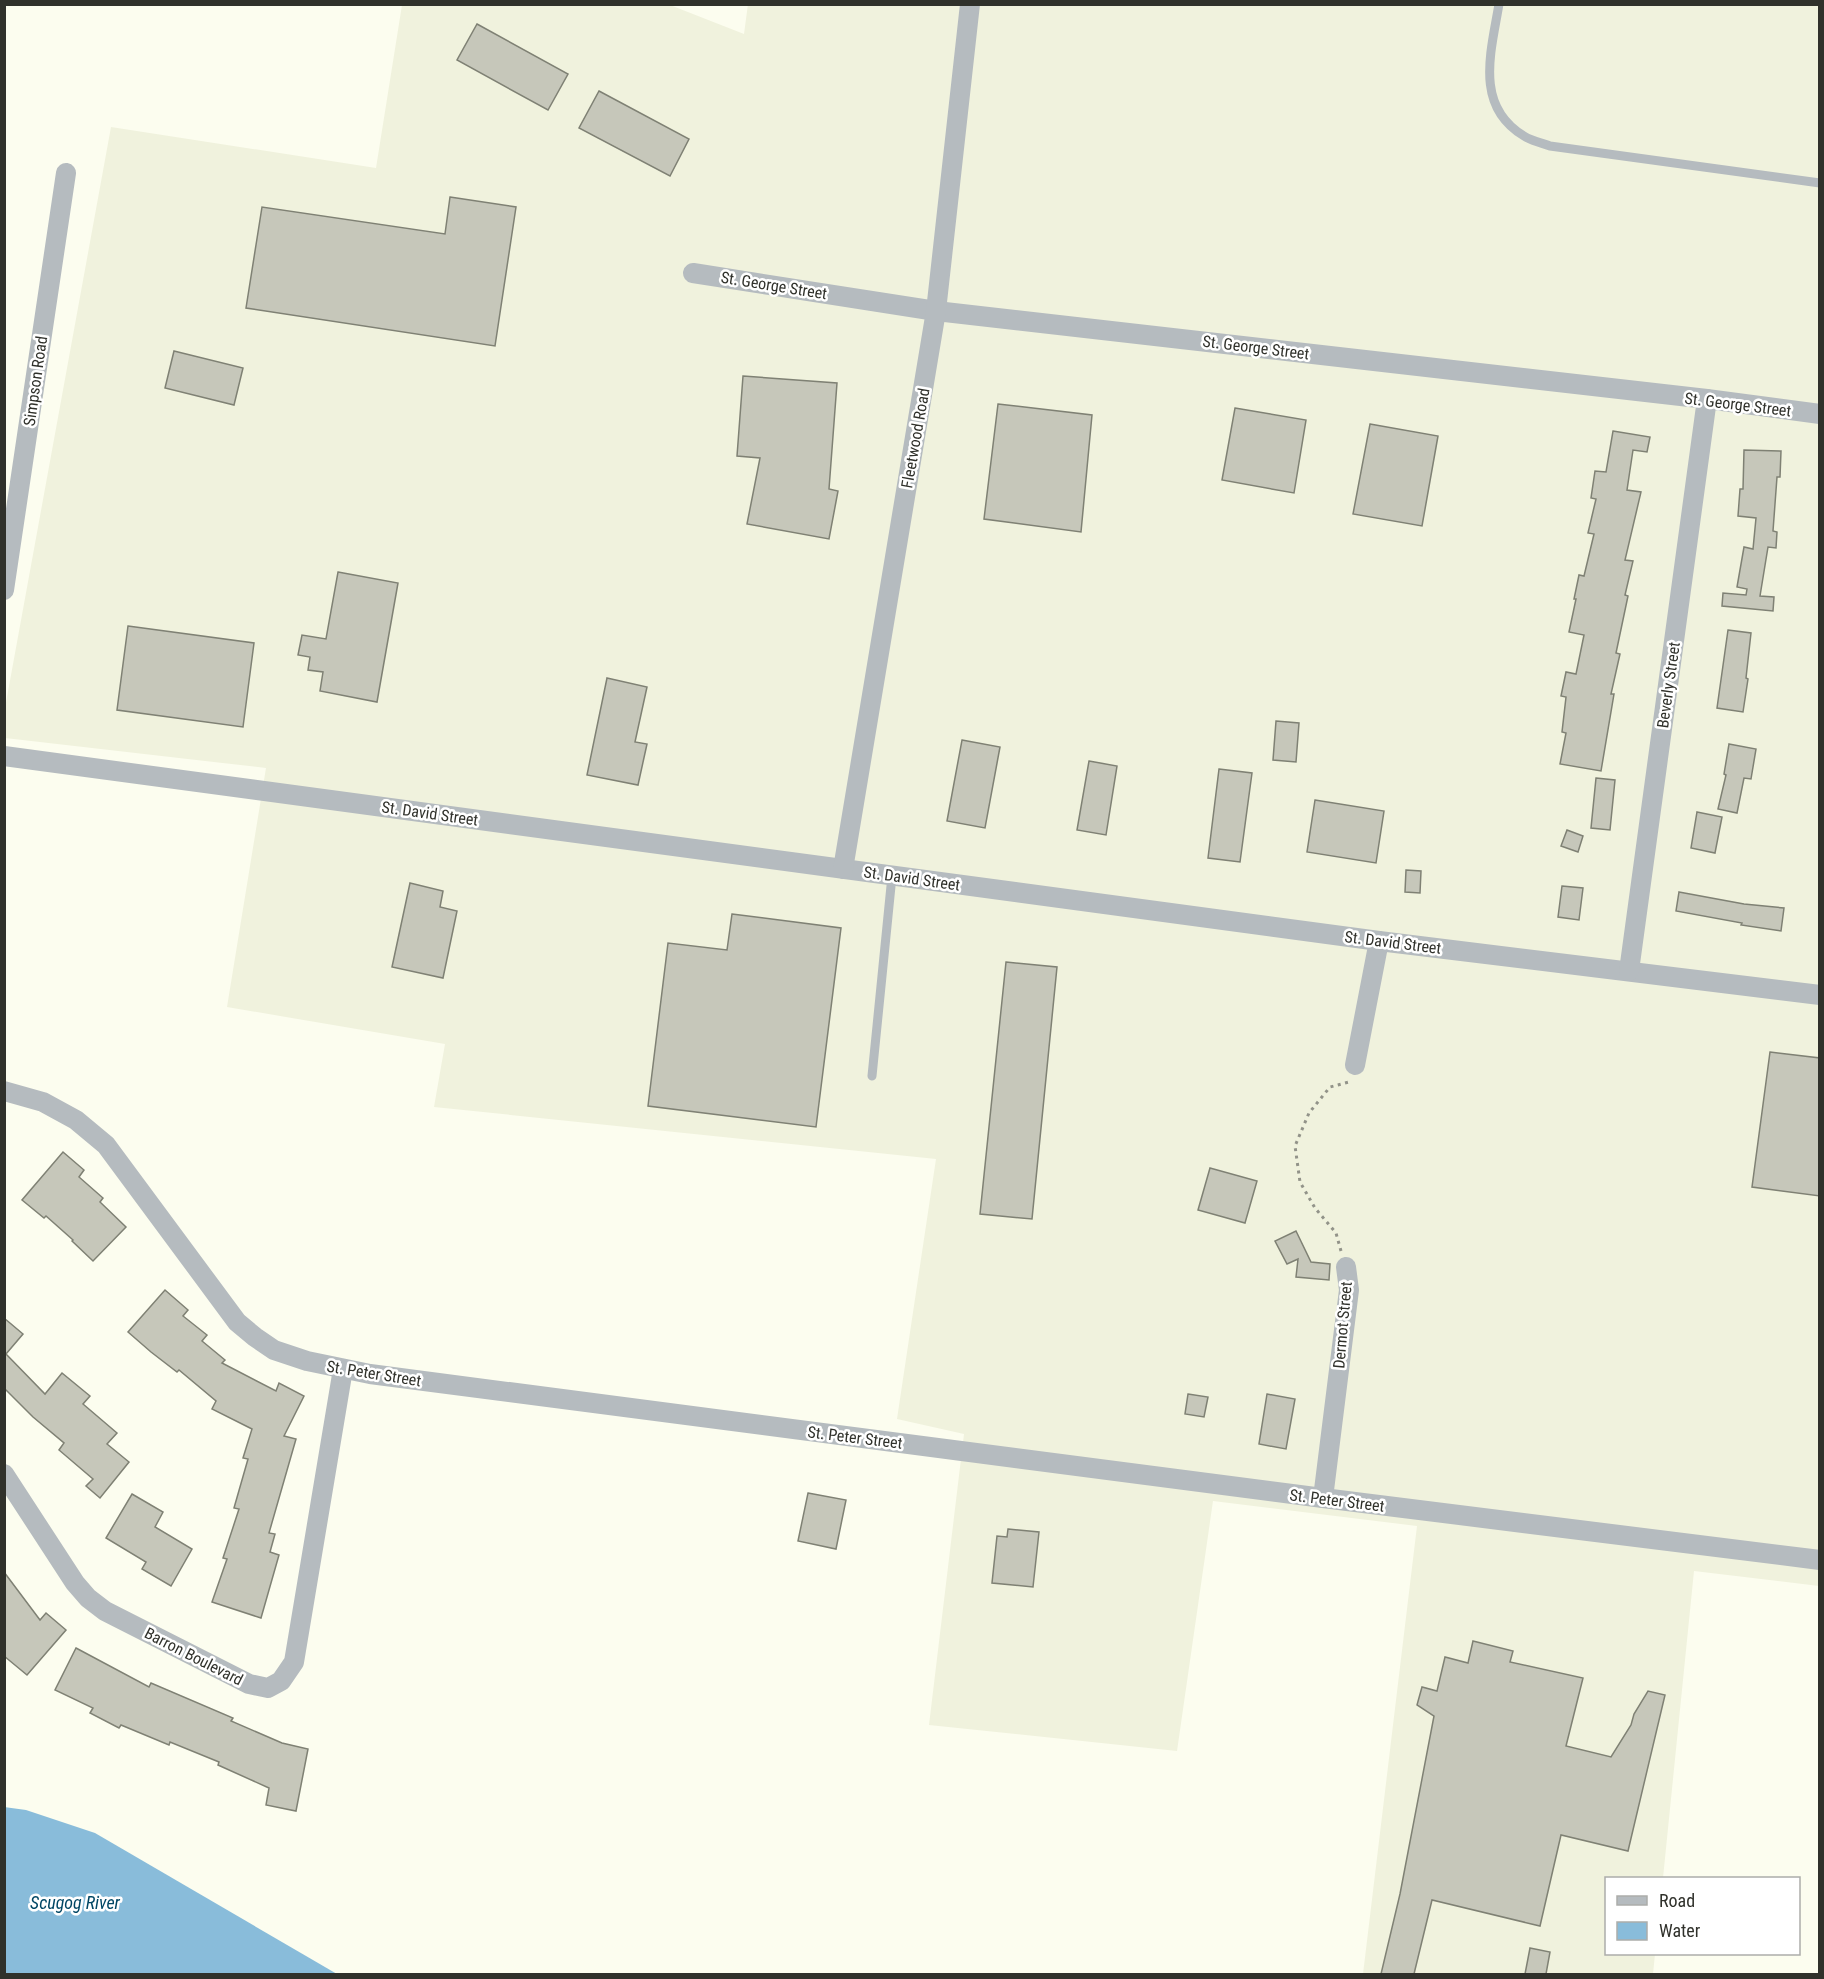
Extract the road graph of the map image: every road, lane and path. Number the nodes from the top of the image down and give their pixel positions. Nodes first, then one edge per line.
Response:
1 (970, 4) edge
2 (1499, 4) edge
3 (66, 173) dead end
4 (1820, 183) edge
5 (693, 273) dead end
6 (936, 310) junction
7 (1707, 399) junction
8 (1820, 414) edge
9 (4, 590) edge
10 (4, 756) edge
11 (843, 869) junction
12 (892, 876) junction
13 (1379, 941) junction
14 (1629, 972) junction
15 (1820, 995) edge
16 (1355, 1065) joint
17 (872, 1076) dead end
18 (4, 1091) edge
19 (1346, 1267) joint
20 (343, 1369) junction
21 (4, 1473) edge
22 (1323, 1498) junction
23 (1820, 1560) edge

1 - 6 street, Fleetwood Road
2 - 4 lane
3 - 9 street, Simpson Road
5 - 6 street, St. George Street
6 - 7 street, St. George Street
6 - 11 street, Fleetwood Road
7 - 8 street, St. George Street
7 - 14 street, Beverly Street
10 - 11 street, St. David Street
11 - 12 street, St. David Street
12 - 13 street, St. David Street
12 - 17 lane
13 - 14 street, St. David Street
13 - 16 street
14 - 15 street, St. David Street
16 - 19 path, Dermot Street
18 - 20 street, St. Peter Street
19 - 22 street, Dermot Street
20 - 21 street, Barron Boulevard
20 - 22 street, St. Peter Street
22 - 23 street, St. Peter Street

